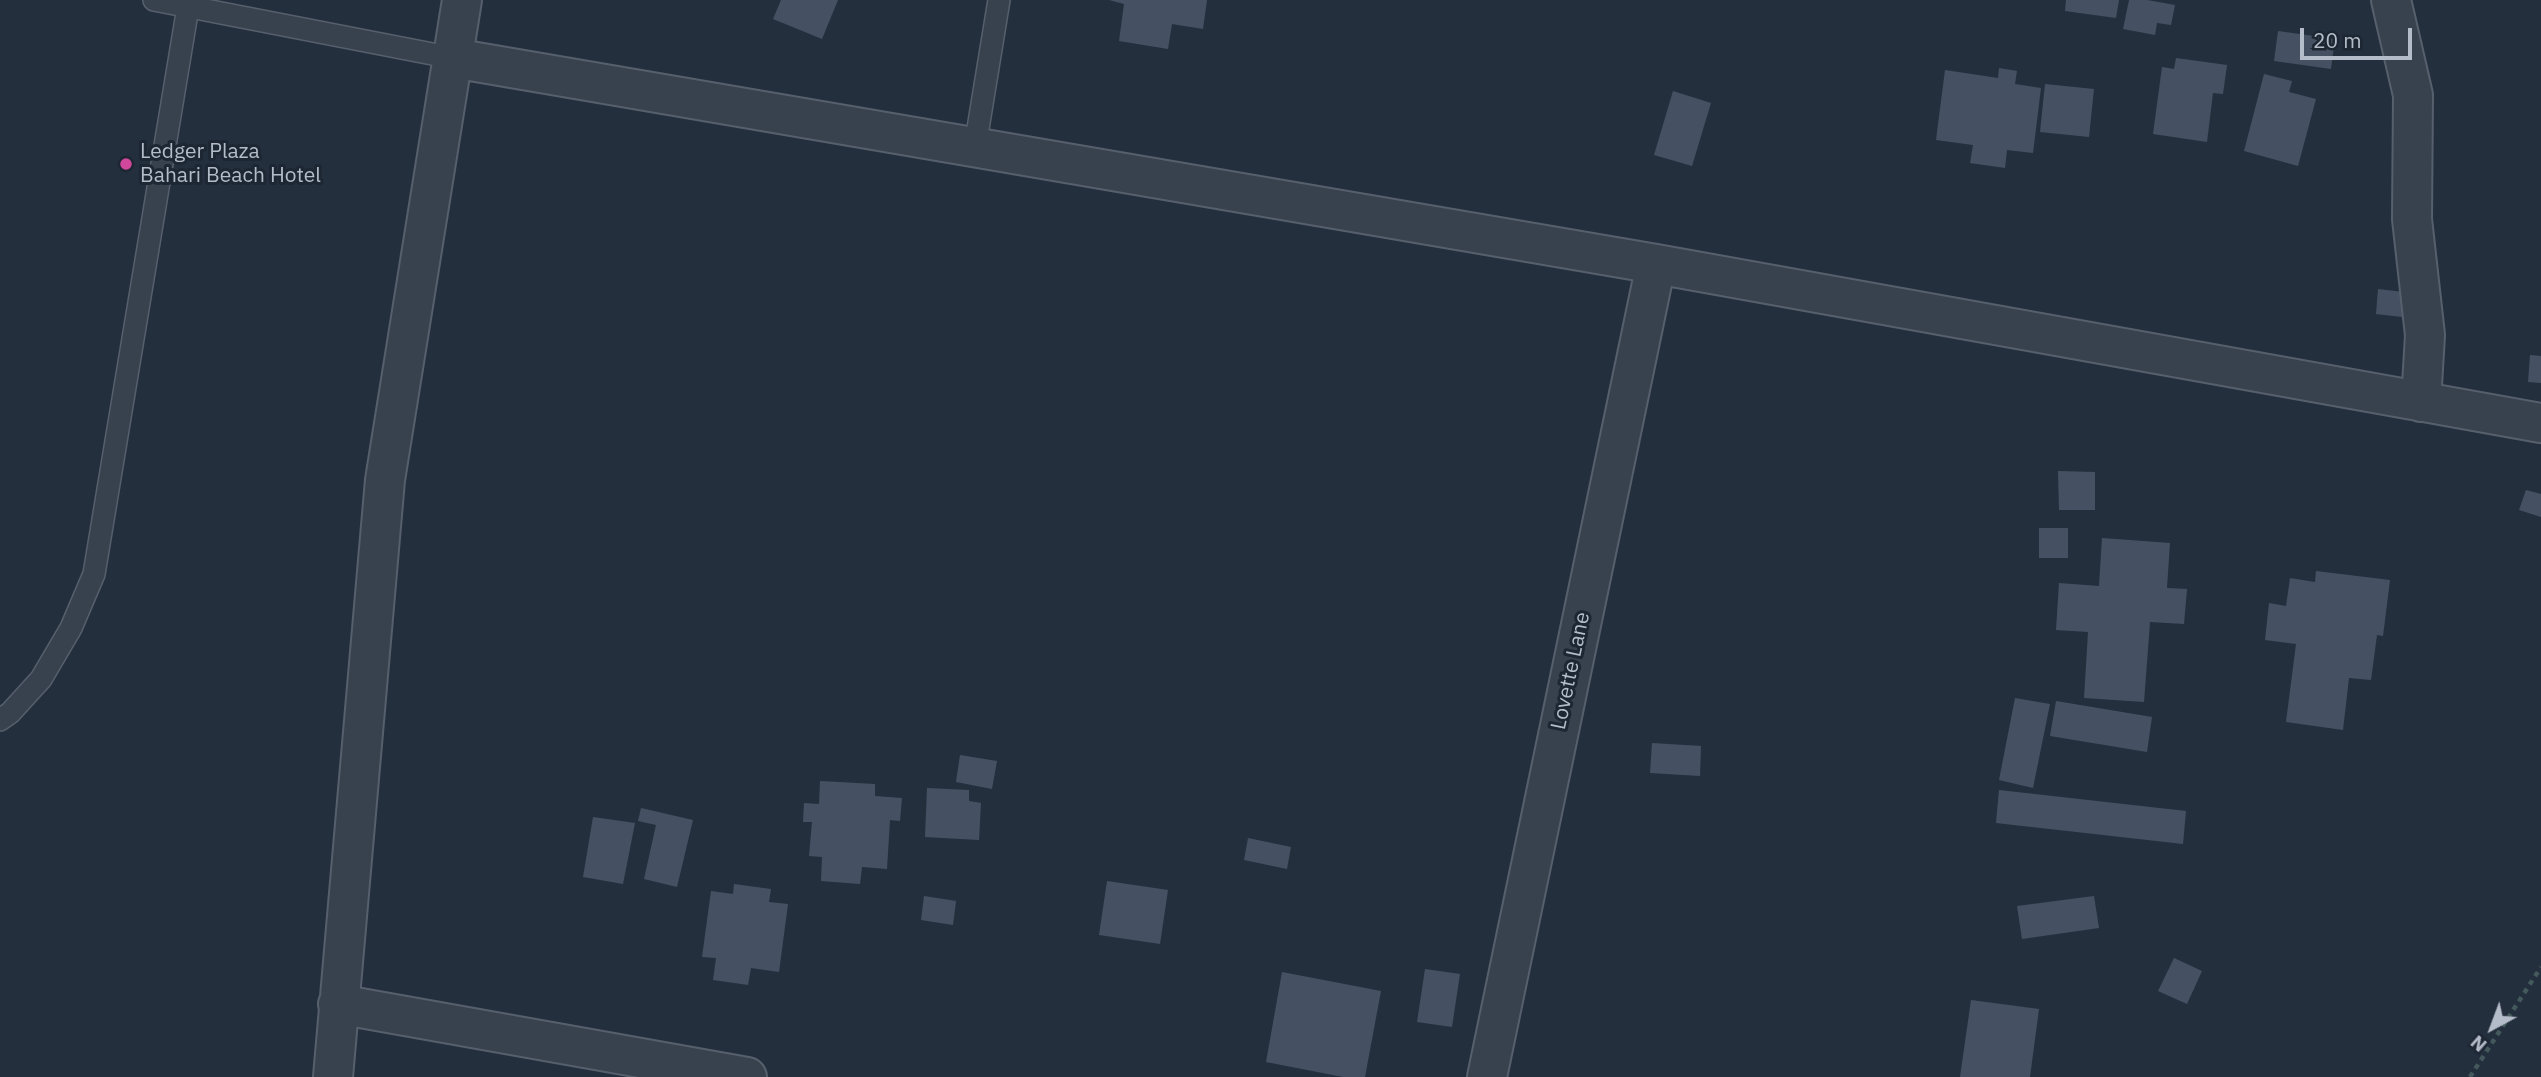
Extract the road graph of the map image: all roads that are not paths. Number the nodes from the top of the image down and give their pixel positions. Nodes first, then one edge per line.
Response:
1 (154, 0) edge
2 (462, 0) edge
3 (999, 0) edge
4 (2392, 0) edge
5 (188, 6) junction
6 (453, 58) junction
7 (975, 148) junction
8 (1656, 264) junction
9 (2421, 402) junction
10 (2541, 423) edge
11 (0, 720) edge
12 (338, 1004) junction
13 (333, 1077) edge
14 (747, 1077) edge
15 (1487, 1077) edge

1 - 5 lane
2 - 6 street
3 - 7 lane
4 - 9 street
5 - 6 lane
5 - 11 lane
6 - 7 street
6 - 12 street
7 - 8 street
8 - 9 street
8 - 15 street, Lovette Lane
9 - 10 street
12 - 13 street
12 - 14 street

